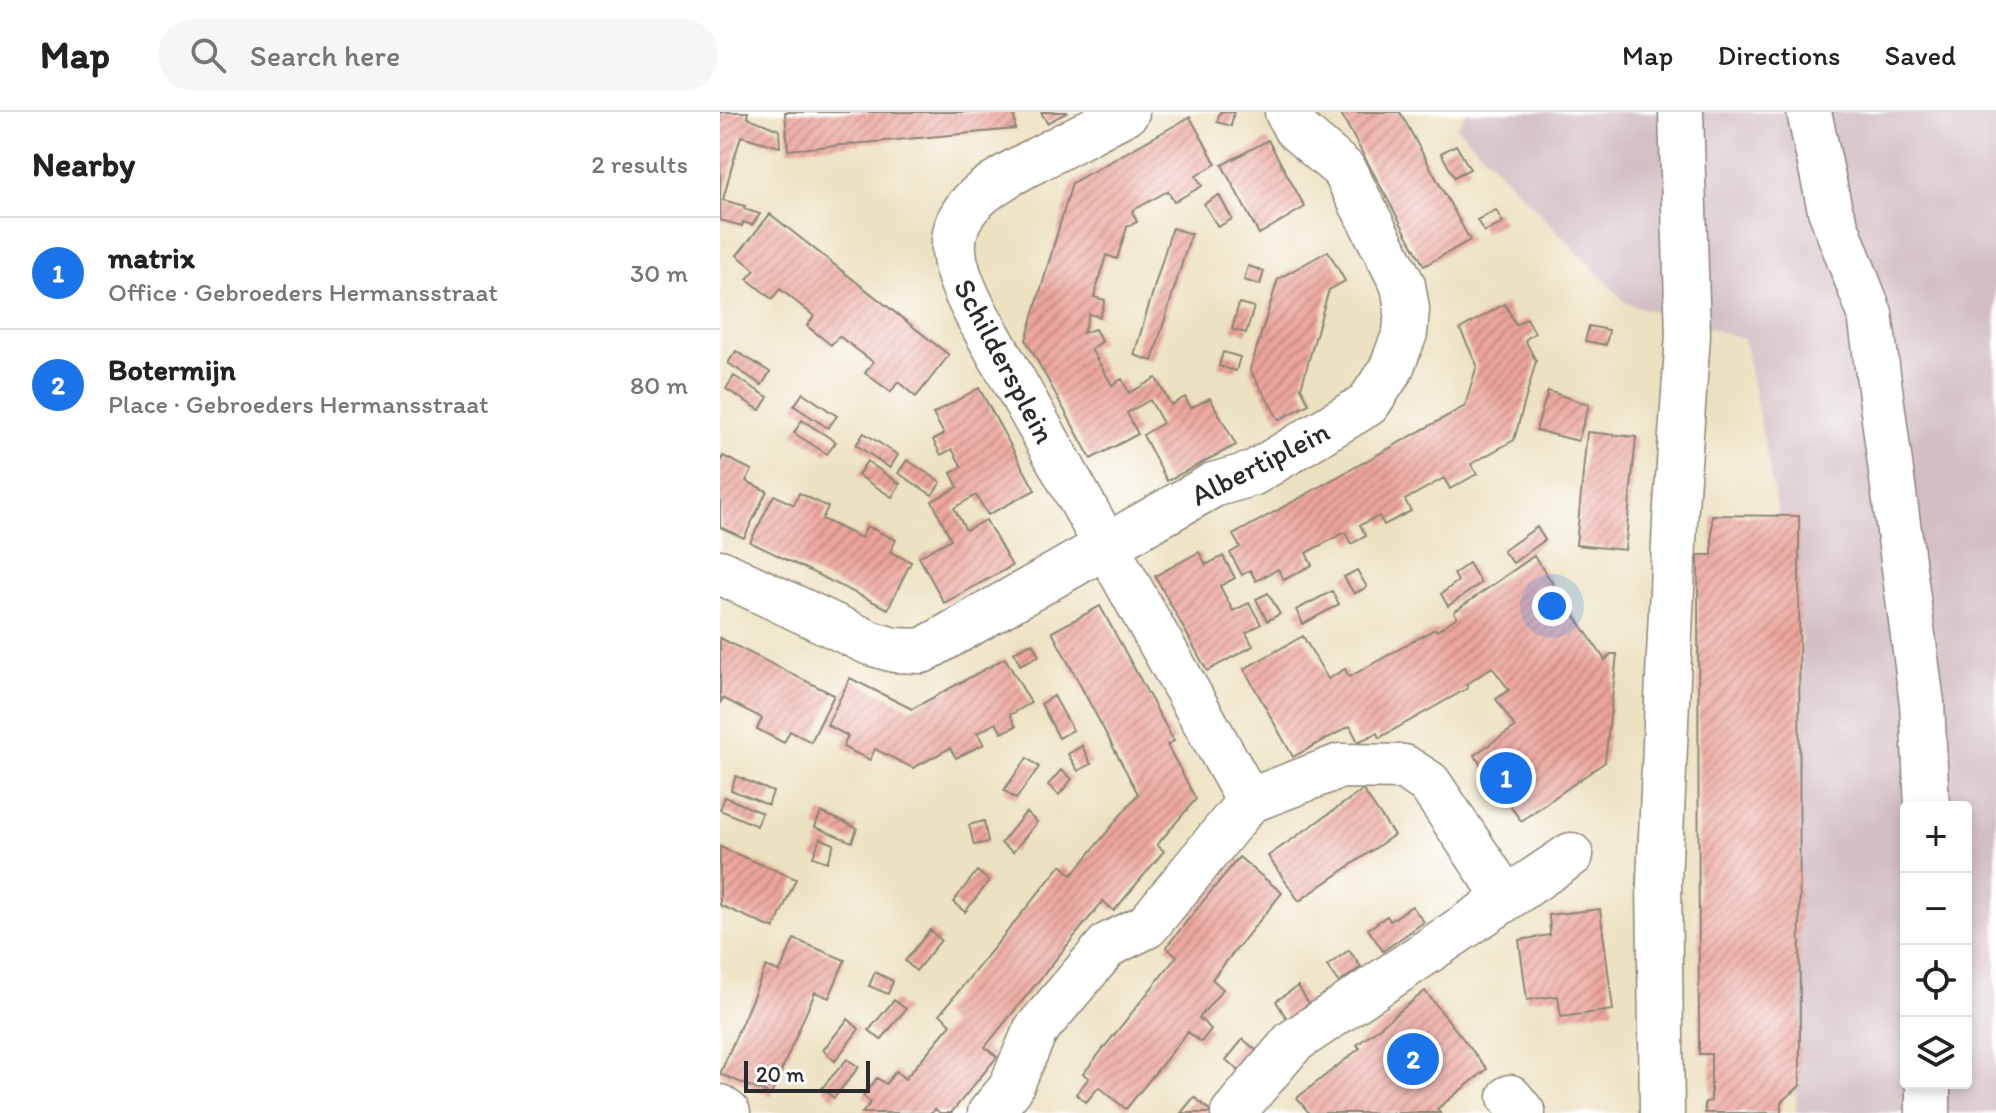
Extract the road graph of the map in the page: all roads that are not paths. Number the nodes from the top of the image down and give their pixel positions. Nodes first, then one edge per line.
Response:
1 (1127, 112) edge
2 (1287, 112) edge
3 (1681, 112) edge
4 (1809, 112) edge
5 (1106, 548) junction
6 (720, 572) edge
7 (1249, 801) junction
8 (1927, 801) edge
9 (1571, 855) dead end
10 (1506, 898) junction
11 (1928, 1089) edge
12 (720, 1107) edge
13 (728, 1113) edge
14 (990, 1113) edge
15 (1233, 1113) edge
16 (1662, 1113) edge
17 (1928, 1113) edge

1 - 5 street, Schildersplein
2 - 5 street, Albertiplein
3 - 16 street
4 - 8 street
5 - 6 street, Albertiplein
5 - 7 street, Schildersplein
7 - 10 street
7 - 14 street
9 - 10 street
10 - 15 street
11 - 17 street
12 - 13 street

